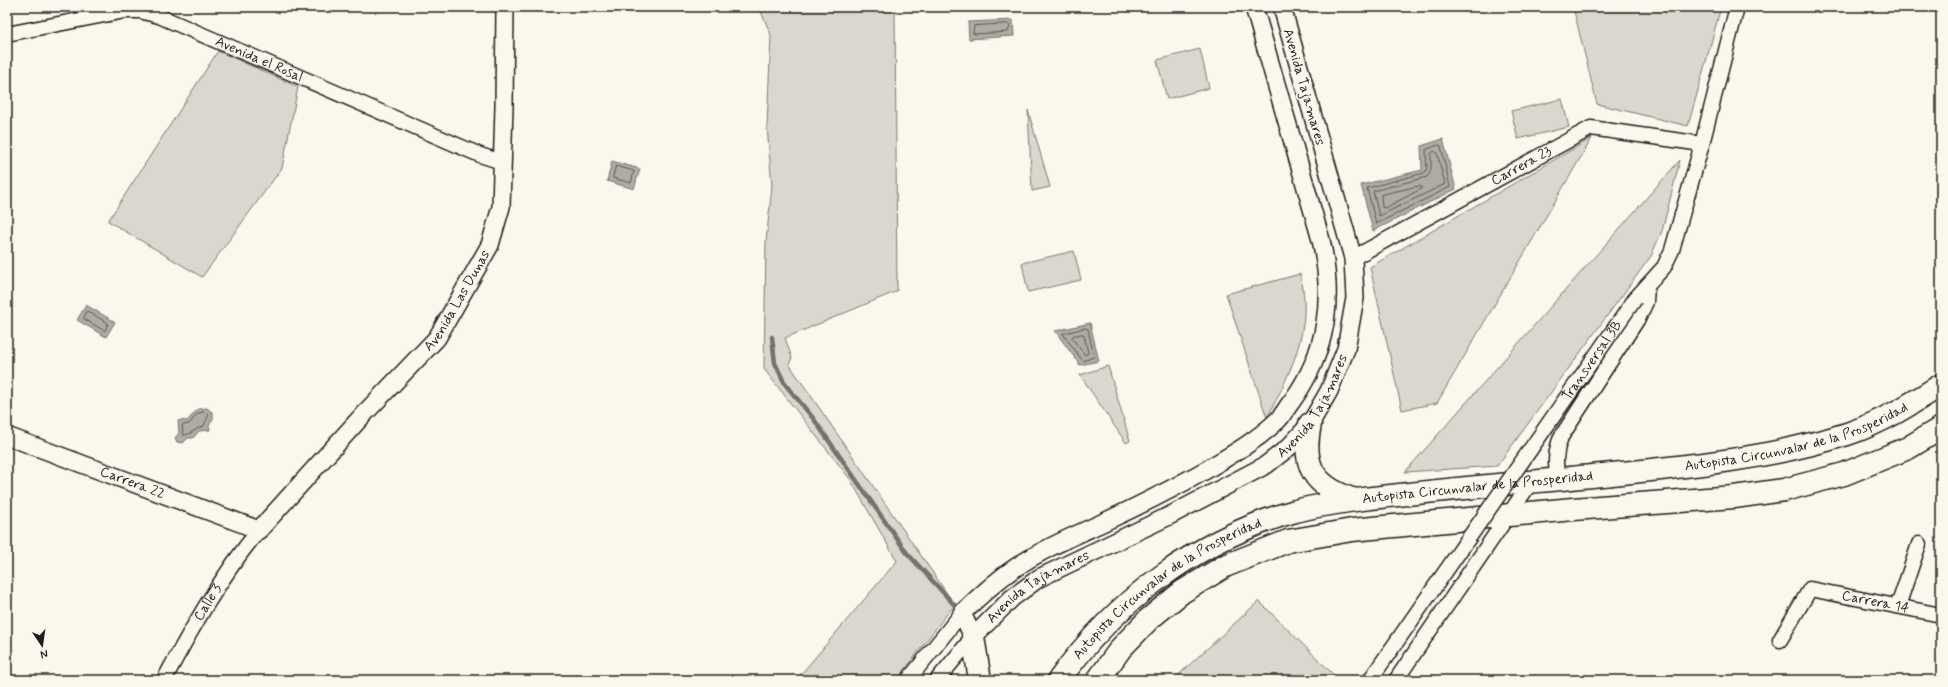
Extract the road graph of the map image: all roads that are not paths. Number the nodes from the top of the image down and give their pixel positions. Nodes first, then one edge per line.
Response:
1 (505, 7) edge
2 (1254, 7) edge
3 (1282, 7) edge
4 (1737, 7) edge
5 (7, 34) edge
6 (1702, 144) junction
7 (502, 162) junction
8 (1352, 258) junction
9 (1647, 286) junction
10 (1941, 385) edge
11 (1310, 424) junction
12 (1941, 428) edge
13 (7, 436) edge
14 (1558, 479) junction
15 (1531, 482) junction
16 (1355, 500) junction
17 (1508, 515) junction
18 (259, 530) junction
19 (1919, 544) dead end
20 (1898, 606) junction
21 (962, 613) junction
22 (1941, 615) edge
23 (973, 637) junction
24 (1780, 640) dead end
25 (164, 680) edge
26 (908, 680) edge
27 (937, 680) edge
28 (980, 680) edge
29 (1060, 680) edge
30 (1098, 680) edge
31 (1370, 680) edge
32 (1396, 680) edge

1 - 7 street, Avenida Las Dunas
2 - 21 street, Avenida Tajamares
3 - 8 street, Avenida Tajamares
4 - 6 street, Transversal 3B
5 - 7 street, Avenida el Rosal
6 - 8 street, Carrera 23
6 - 9 street, Transversal 3B
7 - 18 street, Avenida Las Dunas
8 - 11 street, Avenida Tajamares
9 - 14 street
9 - 31 street, Transversal 3B, bridge
10 - 14 highway, Autopista Circunvalar de la Prosperidad
11 - 16 highway
11 - 23 street, Avenida Tajamares
12 - 17 highway, Autopista Circunvalar de la Prosperidad
13 - 18 street, Carrera 22
14 - 15 highway, Autopista Circunvalar de la Prosperidad
15 - 16 highway, Autopista Circunvalar de la Prosperidad
15 - 17 street
16 - 29 highway, Autopista Circunvalar de la Prosperidad
17 - 30 highway, Autopista Circunvalar de la Prosperidad
17 - 32 street
18 - 25 street, Calle 3
19 - 20 street
20 - 22 street, Carrera 14
20 - 24 street, Carrera 14
21 - 23 street
21 - 26 street
23 - 27 street
23 - 28 highway

